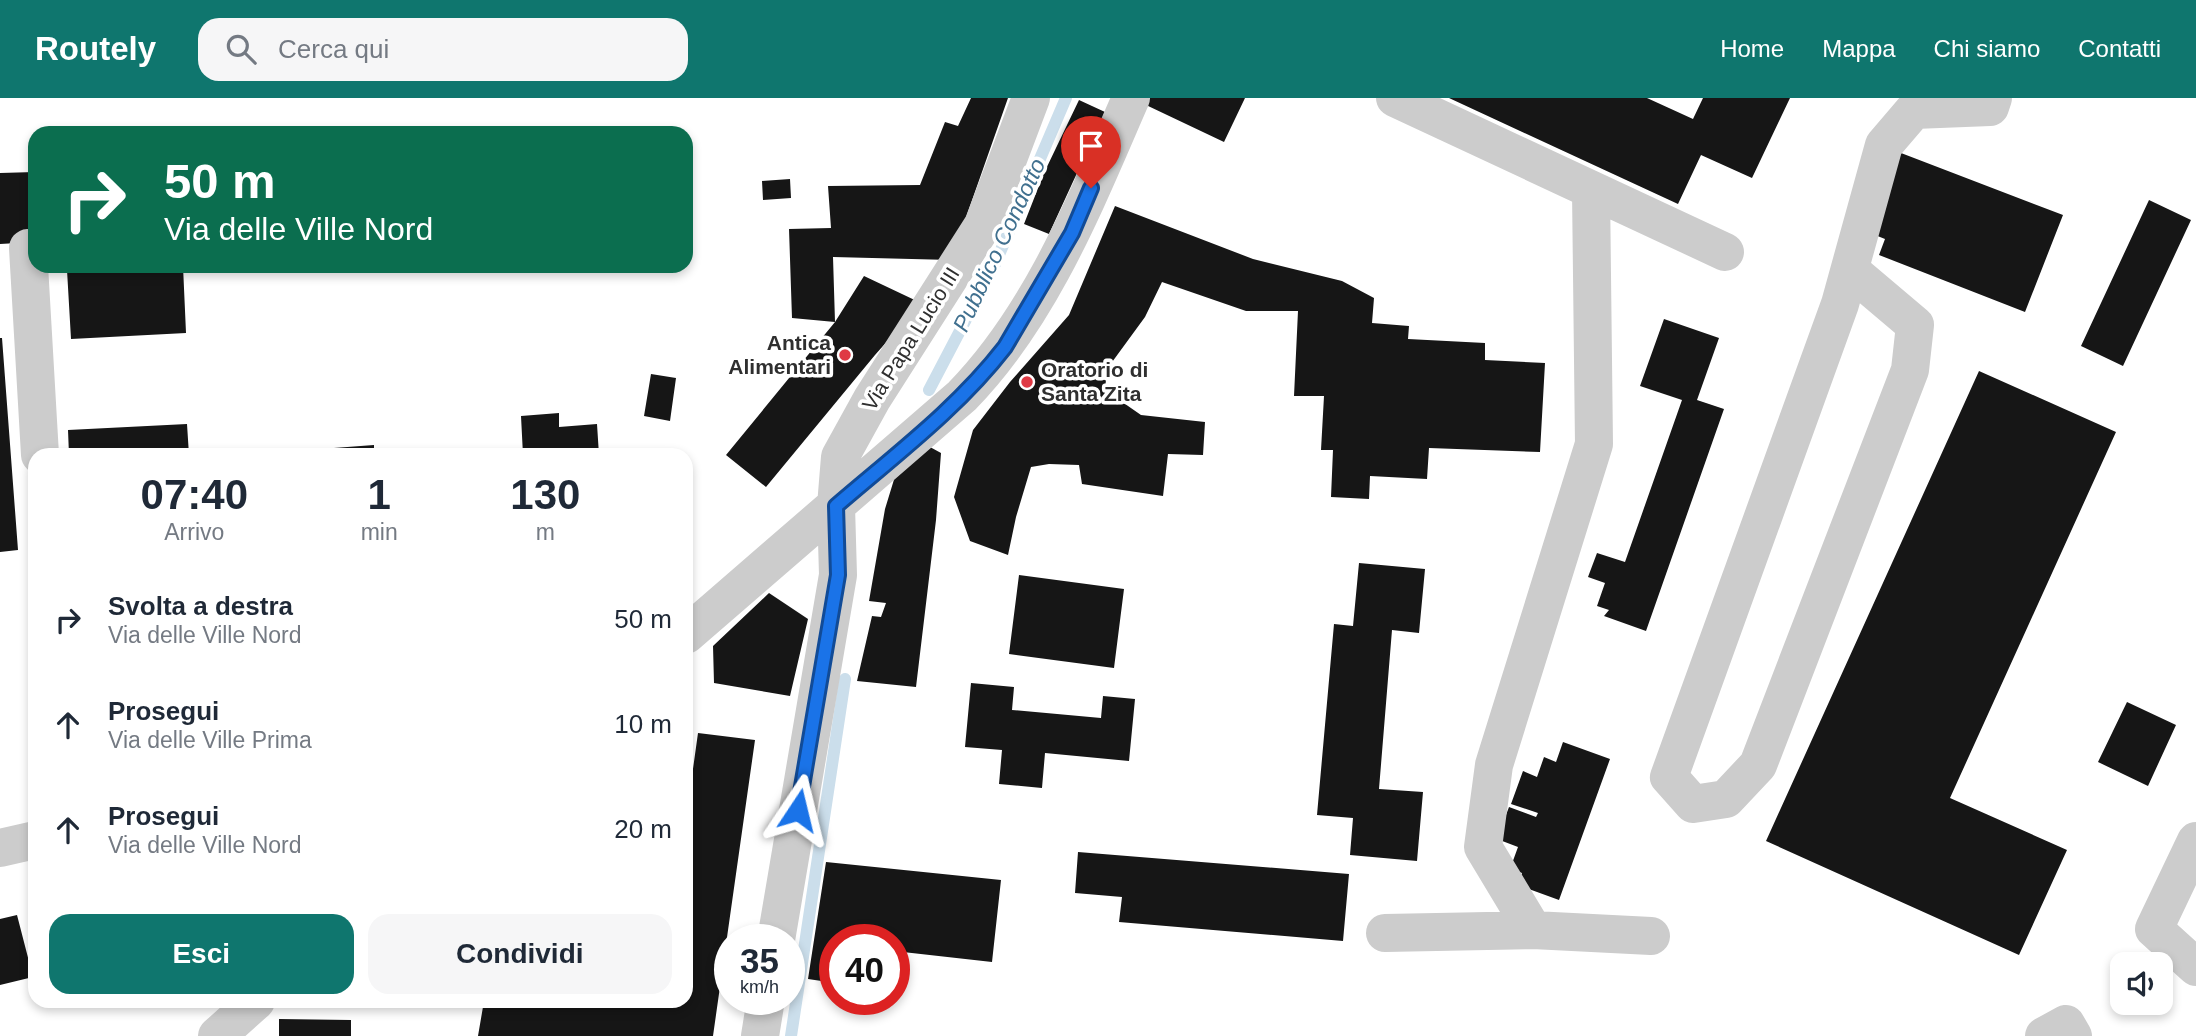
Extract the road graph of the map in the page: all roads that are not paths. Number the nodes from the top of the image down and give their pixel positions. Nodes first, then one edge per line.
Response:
1 (1031, 98) edge
2 (1131, 98) edge
3 (1395, 98) edge
4 (1993, 98) edge
5 (1591, 190) junction
6 (1724, 252) dead end
7 (1850, 270) junction
8 (29, 273) edge
9 (40, 448) edge
10 (836, 506) junction
11 (693, 629) edge
12 (2196, 841) edge
13 (28, 842) edge
14 (0, 848) edge
15 (779, 924) edge
16 (1533, 930) junction
17 (1385, 933) dead end
18 (1651, 936) dead end
19 (2196, 967) edge
20 (248, 1008) edge
21 (763, 1015) edge
22 (217, 1036) edge
23 (760, 1036) edge
24 (2044, 1036) edge
25 (2073, 1036) edge

1 - 10 street, Via Papa Lucio III
2 - 10 street
3 - 5 street
4 - 7 street
5 - 6 street
5 - 16 street
7 - 7 street
8 - 9 street
10 - 11 street
10 - 15 street, Via Papa Lucio III
12 - 19 street
13 - 14 street
16 - 17 street
16 - 18 street
20 - 22 street
21 - 23 street
24 - 25 street

